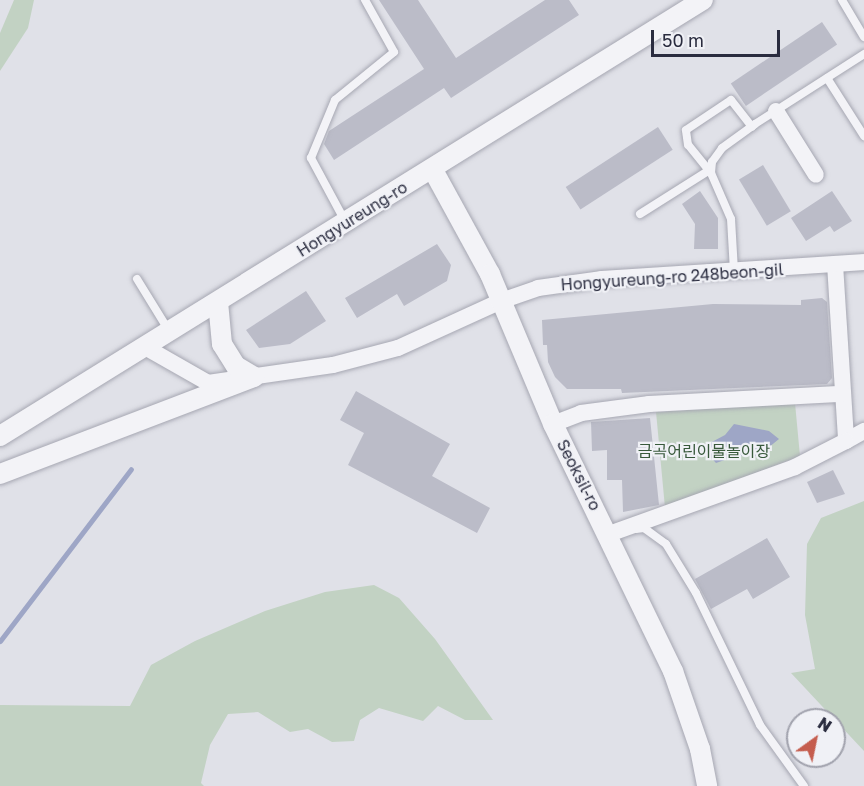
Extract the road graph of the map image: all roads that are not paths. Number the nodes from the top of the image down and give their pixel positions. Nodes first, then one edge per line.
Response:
1 (365, 0) edge
2 (703, 0) edge
3 (842, 0) edge
4 (864, 37) edge
5 (864, 54) edge
6 (827, 78) junction
7 (776, 111) junction
8 (752, 127) junction
9 (864, 136) edge
10 (433, 170) junction
11 (710, 172) junction
12 (816, 175) dead end
13 (640, 214) dead end
14 (346, 223) junction
15 (864, 262) edge
16 (835, 264) junction
17 (734, 272) junction
18 (137, 279) dead end
19 (501, 301) junction
20 (218, 302) junction
21 (170, 332) junction
22 (145, 347) junction
23 (255, 377) junction
24 (843, 394) junction
25 (553, 424) junction
26 (864, 431) edge
27 (0, 436) edge
28 (846, 441) junction
29 (0, 474) edge
30 (609, 534) junction
31 (708, 786) edge
32 (804, 786) edge

1 - 14 lane
2 - 10 street, Hongyureung-ro
3 - 4 lane
5 - 6 lane
6 - 7 lane
6 - 9 lane
7 - 8 lane
7 - 12 street
8 - 11 lane
8 - 11 lane
10 - 14 street, Hongyureung-ro
10 - 19 street, Seoksil-ro
11 - 13 lane
11 - 17 lane
14 - 20 street, Hongyureung-ro
15 - 16 street, Hongyureung-ro 248beon-gil
16 - 17 street, Hongyureung-ro 248beon-gil
16 - 24 street
17 - 19 street, Hongyureung-ro 248beon-gil
18 - 21 lane
19 - 23 street, Hongyureung-ro 248beon-gil
19 - 25 street, Seoksil-ro
20 - 21 street, Hongyureung-ro
20 - 23 street
21 - 22 street, Hongyureung-ro
22 - 23 street, Hongyureung-ro 248beon-gil
22 - 27 street, Hongyureung-ro
23 - 29 street
24 - 25 street
24 - 28 street
25 - 30 street, Seoksil-ro
26 - 28 street
28 - 30 street
30 - 31 street, Seoksil-ro
30 - 32 lane

